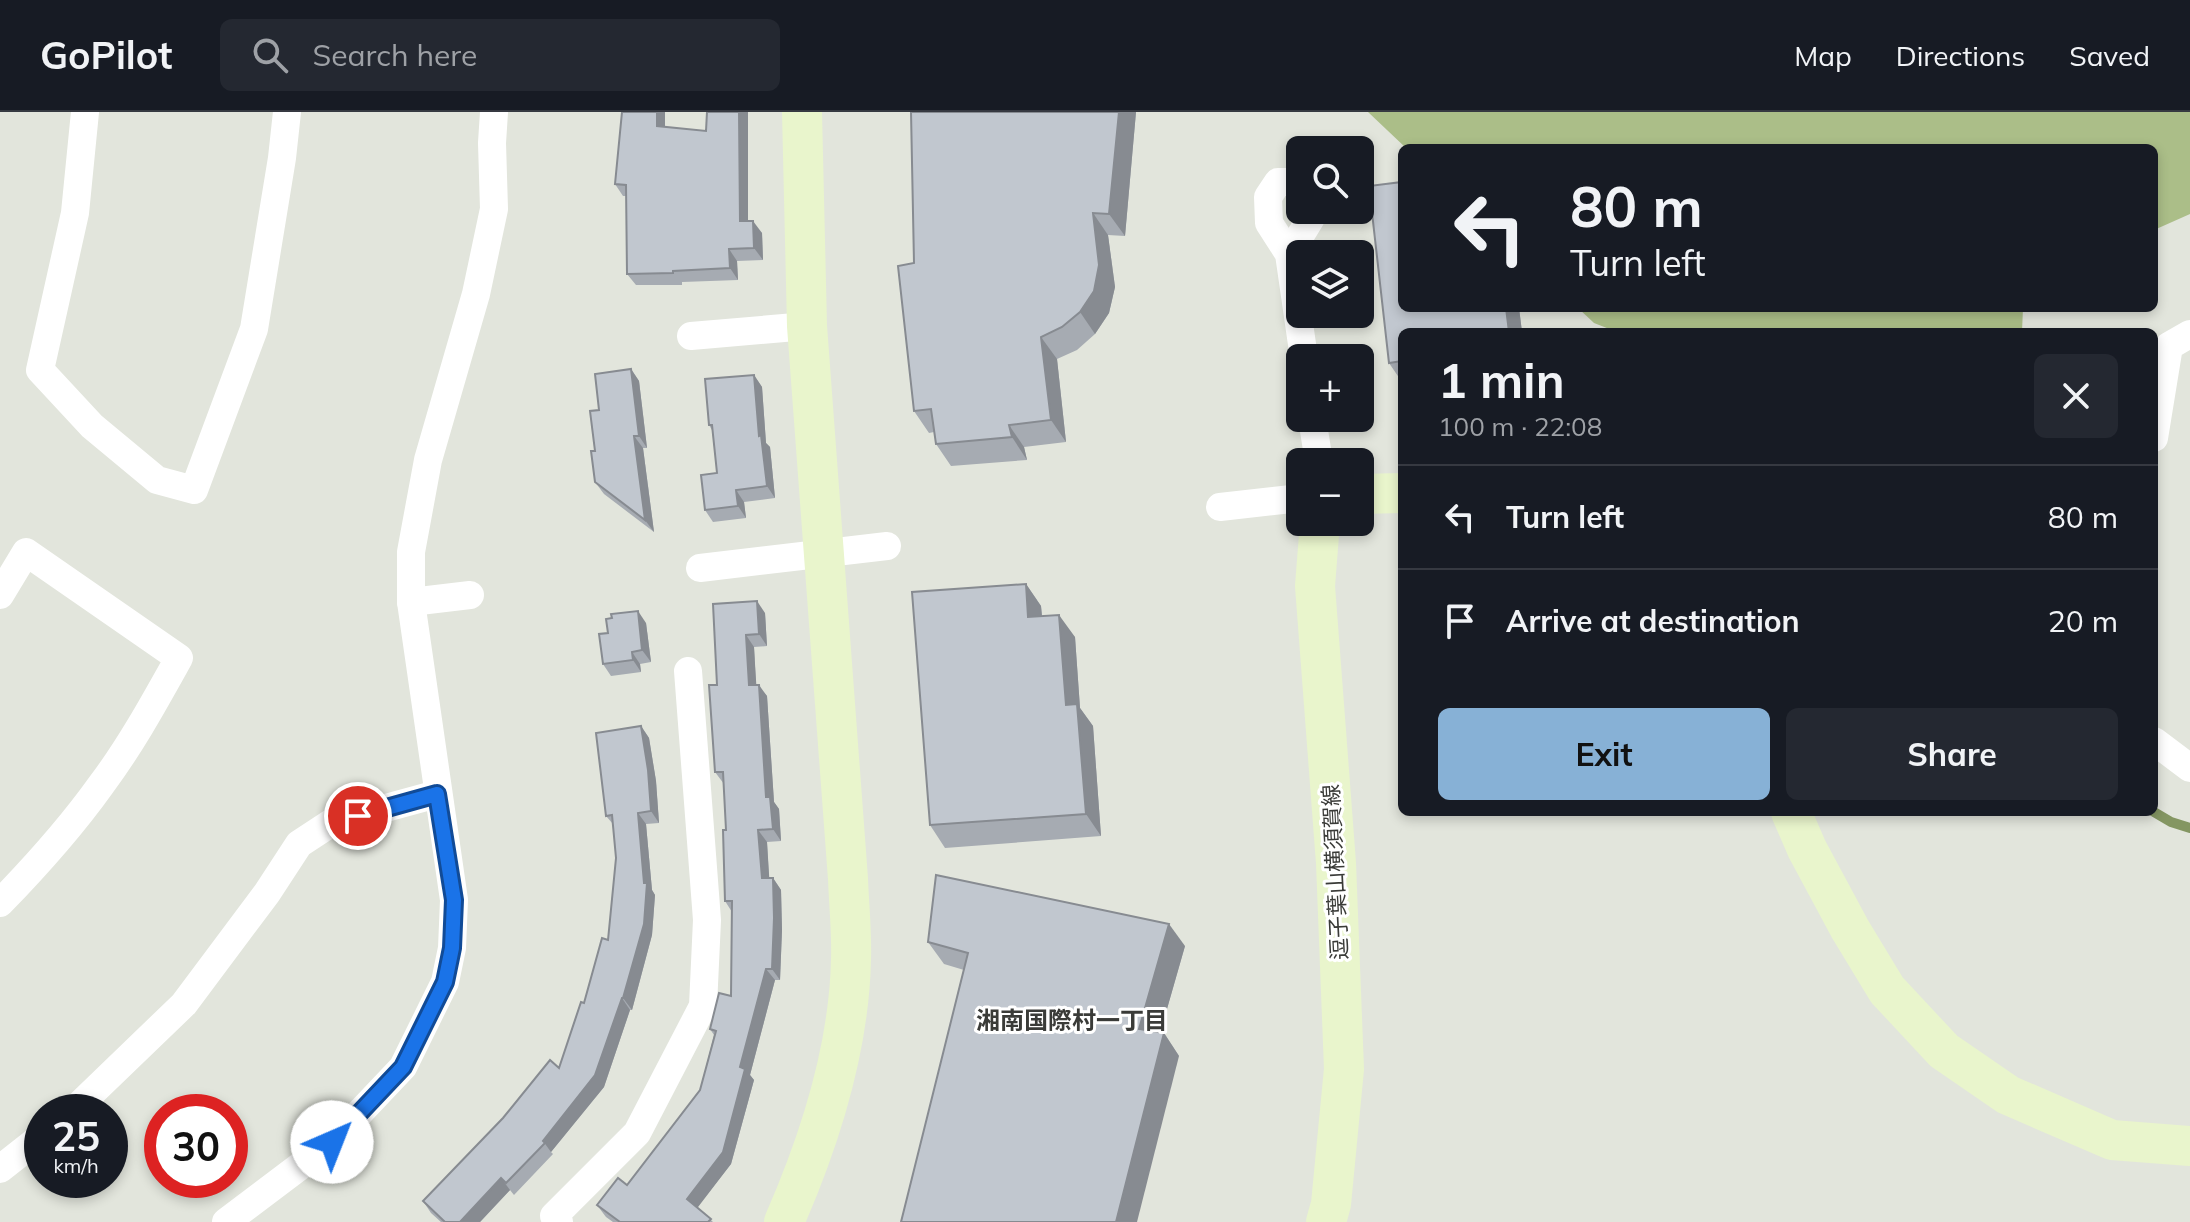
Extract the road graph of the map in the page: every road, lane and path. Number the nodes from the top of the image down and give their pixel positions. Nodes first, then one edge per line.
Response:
1 (85, 112) edge
2 (287, 112) edge
3 (494, 112) edge
4 (802, 112) edge
5 (1286, 182) edge
6 (1286, 249) edge
7 (807, 326) junction
8 (2190, 334) edge
9 (691, 336) dead end
10 (2158, 413) edge
11 (1398, 493) edge
12 (1374, 494) edge
13 (1286, 500) edge
14 (1220, 507) dead end
15 (1319, 536) edge
16 (887, 546) dead end
17 (824, 553) junction
18 (700, 568) dead end
19 (0, 595) edge
20 (470, 595) dead end
21 (411, 602) junction
22 (688, 671) dead end
23 (2158, 744) edge
24 (2190, 768) edge
25 (437, 794) junction
26 (1793, 816) edge
27 (0, 903) edge
28 (91, 1094) edge
29 (2190, 1146) edge
30 (24, 1150) edge
31 (0, 1169) edge
32 (226, 1222) edge
33 (559, 1222) edge
34 (784, 1222) edge
35 (1326, 1222) edge

1 - 2 street
3 - 21 street
4 - 7 main road
5 - 6 street
7 - 9 street
7 - 17 main road
8 - 10 street
11 - 12 main road
13 - 14 street
15 - 35 main road, 逗子葉山横須賀線
16 - 17 street
17 - 18 street
17 - 34 main road
19 - 27 street
20 - 21 street
21 - 25 street
22 - 33 street
23 - 24 street
25 - 28 street
25 - 32 street
26 - 29 main road
30 - 31 street

